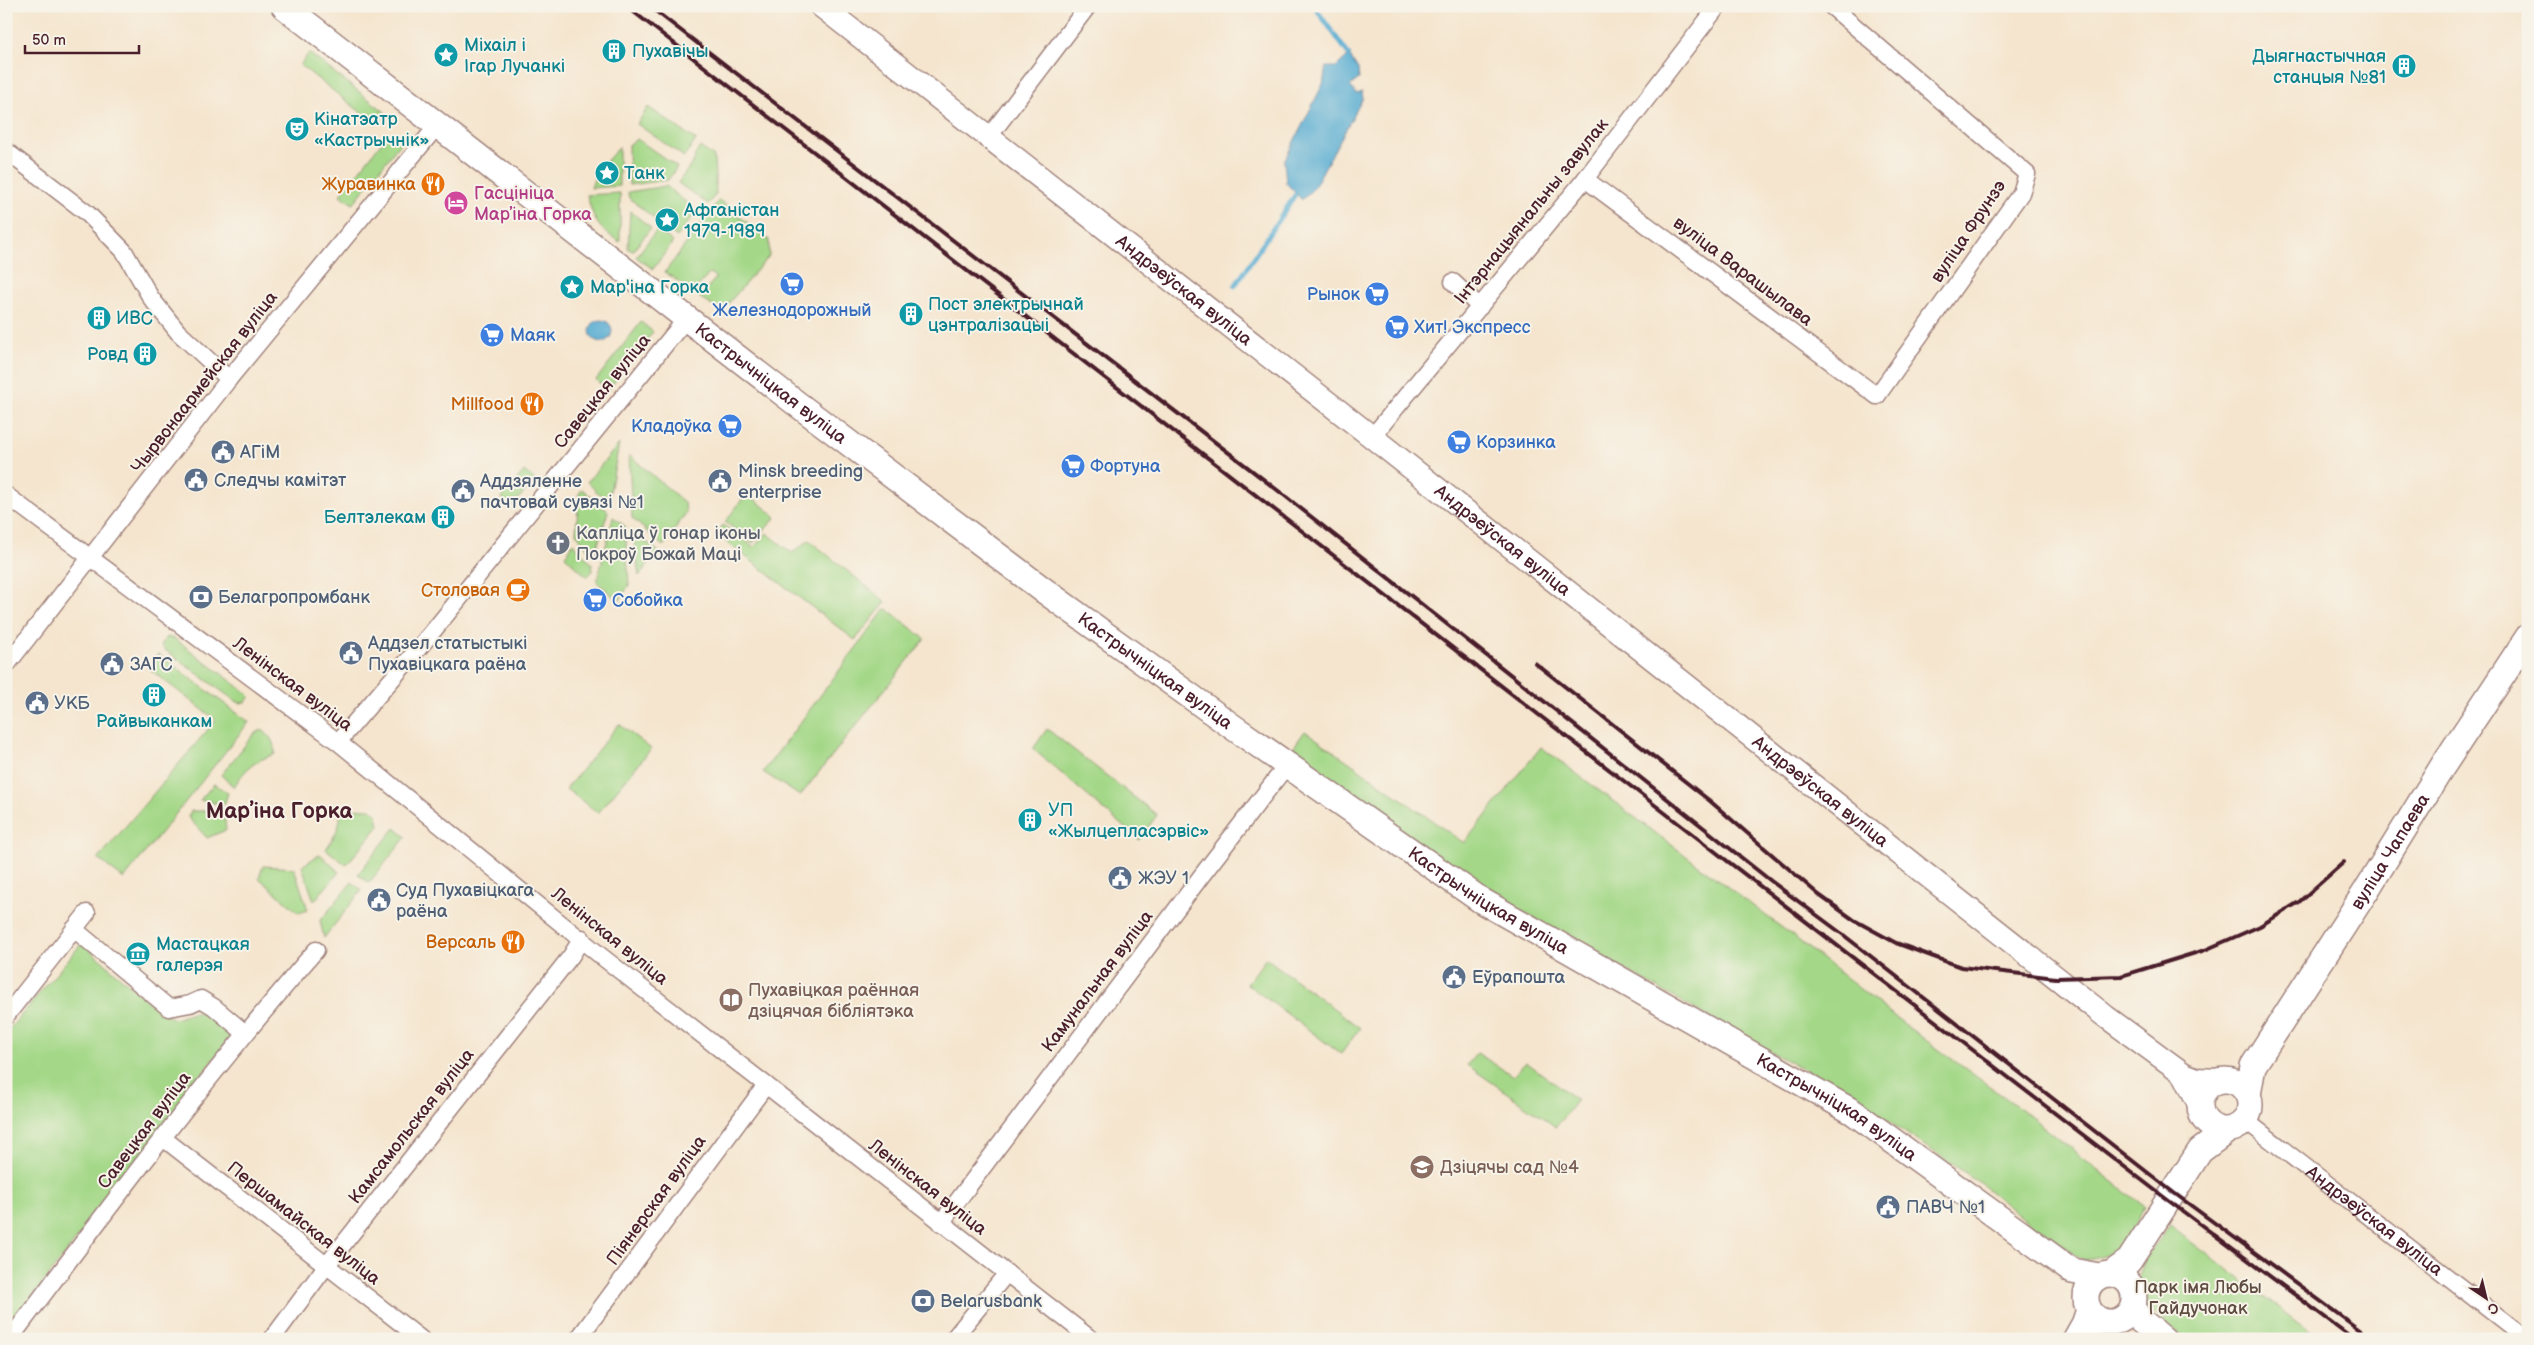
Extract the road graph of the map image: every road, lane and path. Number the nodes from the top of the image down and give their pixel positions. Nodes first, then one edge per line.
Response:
1 (284, 6) edge
2 (821, 6) edge
3 (1088, 6) edge
4 (1718, 6) edge
5 (1831, 6) edge
6 (438, 126) junction
7 (988, 138) junction
8 (6, 151) edge
9 (1585, 179) junction
10 (1453, 282) dead end
11 (1480, 307) junction
12 (686, 319) junction
13 (229, 379) junction
14 (1878, 396) joint
15 (1372, 438) junction
16 (6, 495) edge
17 (89, 558) junction
18 (2528, 637) edge
19 (6, 666) edge
20 (338, 742) junction
21 (1287, 765) junction
22 (87, 912) dead end
23 (74, 928) junction
24 (582, 938) junction
25 (316, 950) dead end
26 (6, 1016) edge
27 (245, 1033) junction
28 (2252, 1066) junction
29 (2184, 1074) junction
30 (2222, 1080) junction
31 (766, 1085) junction
32 (2248, 1095) junction
33 (2201, 1111) junction
34 (2236, 1125) junction
35 (162, 1138) junction
36 (2200, 1151) junction
37 (941, 1224) junction
38 (326, 1266) junction
39 (1007, 1273) junction
40 (2119, 1301) edge
41 (2077, 1335) edge
42 (8, 1339) edge
43 (272, 1339) edge
44 (421, 1339) edge
45 (578, 1339) edge
46 (953, 1339) edge
47 (1092, 1339) edge
48 (2527, 1339) edge

1 - 6 main road, Кастрычніцкая вуліца
2 - 7 main road, Андрэеўская вуліца
3 - 7 street
4 - 9 street, Інтэрнацыянальны завулак
5 - 14 street, вуліца Фрунзэ
6 - 12 main road, Кастрычніцкая вуліца
6 - 13 street, Чырвонаармейская вуліца
7 - 15 main road, Андрэеўская вуліца
8 - 13 street
9 - 11 street, Інтэрнацыянальны завулак
9 - 14 street, вуліца Варашылава
10 - 11 street
11 - 15 street, Інтэрнацыянальны завулак
12 - 20 street, Савецкая вуліца
12 - 21 main road, Кастрычніцкая вуліца
13 - 17 street, Чырвонаармейская вуліца
15 - 29 main road, Андрэеўская вуліца
16 - 17 street, Ленінская вуліца
17 - 19 street, Чырвонаармейская вуліца
17 - 20 street, Ленінская вуліца
18 - 28 main road, вуліца Чапаева
20 - 24 street, Ленінская вуліца
21 - 37 street, Камунальная вуліца
21 - 40 main road, Кастрычніцкая вуліца
22 - 23 street
23 - 26 street
23 - 27 street
24 - 31 street, Ленінская вуліца
24 - 38 street, Камсамольская вуліца
25 - 27 street, Савецкая вуліца
27 - 35 street, Савецкая вуліца
28 - 30 main road
28 - 32 main road, вуліца Чапаева
29 - 30 main road, Андрэеўская вуліца
29 - 33 main road, Андрэеўская вуліца
30 - 32 main road
30 - 33 main road
31 - 37 street, Ленінская вуліца
31 - 45 street, Піянерская вуліца
32 - 34 main road
33 - 34 main road
33 - 36 main road
34 - 36 main road
34 - 48 street, Андрэеўская вуліца
35 - 38 street, Першамайская вуліца
35 - 42 street, Савецкая вуліца
36 - 40 main road
37 - 39 street, Ленінская вуліца
38 - 43 street, Камсамольская вуліца
38 - 44 street, Першамайская вуліца
39 - 46 street
39 - 47 street, Ленінская вуліца
40 - 41 main road

